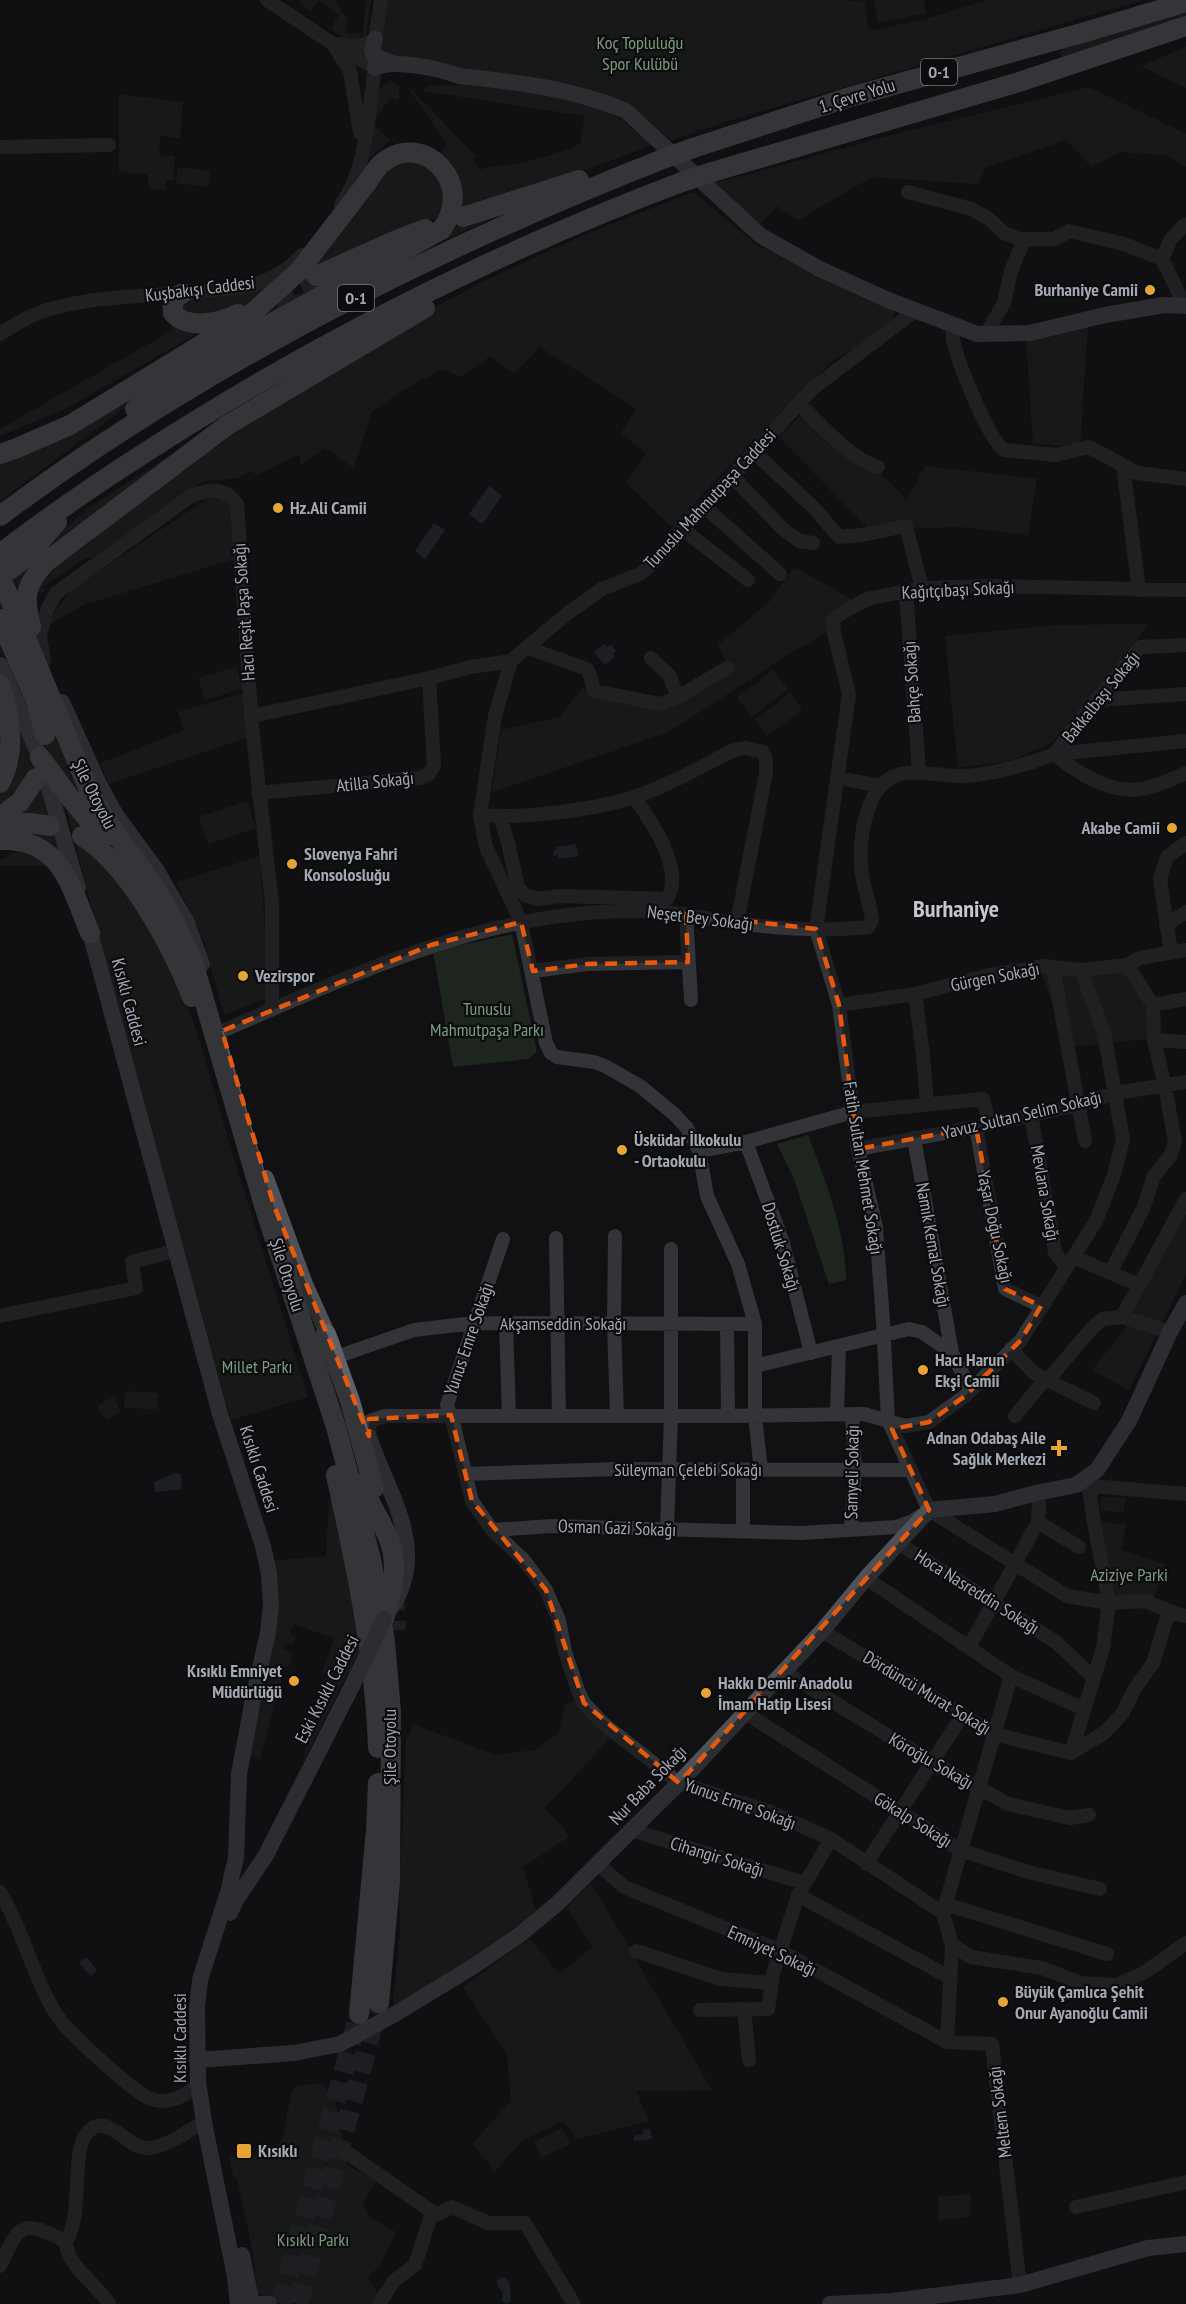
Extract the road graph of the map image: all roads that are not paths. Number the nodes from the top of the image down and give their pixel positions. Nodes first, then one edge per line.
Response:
1 (267, 0) edge
2 (381, 0) edge
3 (1186, 2) edge
4 (1186, 27) edge
5 (375, 39) junction
6 (333, 44) junction
7 (1129, 47) junction
8 (395, 64) junction
9 (375, 68) junction
10 (1101, 72) dead end
11 (459, 76) junction
12 (109, 146) dead end
13 (0, 147) edge
14 (362, 157) junction
15 (668, 157) junction
16 (908, 192) dead end
17 (463, 217) dead end
18 (1186, 225) edge
19 (434, 229) junction
20 (1024, 240) junction
21 (507, 255) junction
22 (1162, 259) junction
23 (316, 276) tunnel mouth
24 (280, 291) junction
25 (183, 293) junction
26 (1186, 306) edge
27 (915, 311) junction
28 (952, 324) junction
29 (0, 334) edge
30 (986, 334) junction
31 (201, 336) dead end
32 (799, 404) junction
33 (0, 443) edge
34 (754, 452) junction
35 (0, 454) edge
36 (1123, 465) junction
37 (878, 467) dead end
38 (61, 472) junction
39 (732, 476) junction
40 (1186, 479) edge
41 (80, 495) junction
42 (705, 507) junction
43 (0, 516) edge
44 (685, 531) junction
45 (813, 543) dead end
46 (0, 554) edge
47 (780, 574) dead end
48 (748, 579) dead end
49 (2, 582) edge
50 (922, 588) junction
51 (1139, 590) junction
52 (1186, 590) edge
53 (906, 591) junction
54 (0, 619) edge
55 (33, 635) junction
56 (1186, 645) edge
57 (528, 648) junction
58 (651, 658) dead end
59 (44, 661) junction
60 (511, 661) junction
61 (0, 665) edge
62 (727, 668) dead end
63 (429, 678) junction
64 (0, 685) edge
65 (1186, 694) edge
66 (678, 697) junction
67 (1097, 700) junction
68 (252, 716) junction
69 (45, 735) dead end
70 (1186, 741) edge
71 (1055, 754) junction
72 (40, 757) junction
73 (919, 772) junction
74 (1186, 773) edge
75 (36, 778) dead end
76 (849, 780) dead end
77 (0, 783) edge
78 (880, 786) junction
79 (258, 793) junction
80 (634, 797) junction
81 (480, 815) junction
82 (0, 817) edge
83 (500, 817) junction
84 (0, 824) edge
85 (50, 826) dead end
86 (82, 836) dead end
87 (0, 840) edge
88 (1186, 843) edge
89 (1186, 912) edge
90 (686, 914) junction
91 (521, 922) junction
92 (738, 923) junction
93 (1166, 925) junction
94 (816, 929) junction
95 (90, 933) junction
96 (1186, 950) edge
97 (1171, 953) junction
98 (687, 962) junction
99 (1127, 965) junction
100 (1053, 967) junction
101 (1081, 970) junction
102 (533, 971) junction
103 (915, 994) junction
104 (1186, 999) edge
105 (691, 1000) dead end
106 (839, 1005) junction
107 (1153, 1005) junction
108 (272, 1010) junction
109 (200, 1017) junction
110 (222, 1031) junction
111 (1154, 1040) junction
112 (1186, 1042) edge
113 (1186, 1082) edge
114 (1165, 1086) junction
115 (1115, 1093) junction
116 (927, 1104) junction
117 (1078, 1105) junction
118 (853, 1112) junction
119 (1031, 1115) junction
120 (989, 1123) junction
121 (976, 1127) junction
122 (914, 1138) junction
123 (1085, 1141) dead end
124 (746, 1142) junction
125 (858, 1149) junction
126 (699, 1151) junction
127 (1186, 1199) edge
128 (615, 1236) dead end
129 (556, 1238) dead end
130 (503, 1239) dead end
131 (671, 1249) dead end
132 (177, 1250) junction
133 (1069, 1262) junction
134 (1110, 1273) junction
135 (290, 1284) junction
136 (1139, 1285) junction
137 (1186, 1303) edge
138 (1041, 1306) junction
139 (0, 1316) edge
140 (1122, 1317) junction
141 (474, 1323) junction
142 (506, 1324) junction
143 (557, 1324) junction
144 (670, 1324) junction
145 (727, 1324) junction
146 (755, 1324) junction
147 (614, 1325) junction
148 (1170, 1332) junction
149 (326, 1334) junction
150 (884, 1336) junction
151 (838, 1346) junction
152 (1011, 1349) junction
153 (811, 1353) junction
154 (952, 1353) junction
155 (339, 1356) junction
156 (755, 1366) junction
157 (1046, 1380) junction
158 (971, 1390) junction
159 (1094, 1403) dead end
160 (837, 1414) junction
161 (852, 1414) junction
162 (449, 1415) junction
163 (509, 1415) junction
164 (559, 1416) junction
165 (617, 1416) junction
166 (671, 1416) junction
167 (728, 1416) junction
168 (755, 1416) junction
169 (1015, 1416) dead end
170 (888, 1420) junction
171 (369, 1437) junction
172 (669, 1470) junction
173 (743, 1470) junction
174 (761, 1470) junction
175 (855, 1470) junction
176 (911, 1470) junction
177 (465, 1474) junction
178 (1083, 1486) junction
179 (374, 1488) dead end
180 (1036, 1493) junction
181 (1186, 1494) edge
182 (929, 1510) junction
183 (1038, 1522) junction
184 (667, 1529) junction
185 (492, 1530) junction
186 (851, 1530) junction
187 (743, 1531) junction
188 (898, 1543) junction
189 (1079, 1547) dead end
190 (1015, 1565) junction
191 (866, 1578) junction
192 (993, 1603) junction
193 (1109, 1603) junction
194 (1169, 1611) junction
195 (1186, 1616) edge
196 (390, 1624) junction
197 (822, 1631) junction
198 (969, 1647) junction
199 (783, 1671) junction
200 (1011, 1676) junction
201 (1094, 1678) junction
202 (1084, 1709) junction
203 (744, 1712) junction
204 (962, 1716) junction
205 (993, 1734) junction
206 (1071, 1753) junction
207 (933, 1763) junction
208 (679, 1783) junction
209 (977, 1788) junction
210 (900, 1813) junction
211 (1089, 1815) dead end
212 (631, 1830) junction
213 (831, 1839) junction
214 (960, 1850) junction
215 (265, 1856) junction
216 (236, 1858) junction
217 (597, 1863) junction
218 (866, 1864) junction
219 (390, 1882) junction
220 (801, 1889) junction
221 (1100, 1889) dead end
222 (0, 1892) edge
223 (944, 1908) junction
224 (1186, 1942) edge
225 (952, 1945) junction
226 (636, 1951) dead end
227 (781, 1951) junction
228 (1107, 1954) dead end
229 (951, 1978) junction
230 (771, 1983) junction
231 (379, 2003) tunnel mouth
232 (744, 2009) junction
233 (700, 2010) dead end
234 (359, 2014) tunnel mouth
235 (947, 2042) junction
236 (201, 2060) junction
237 (749, 2060) dead end
238 (198, 2082) junction
239 (204, 2122) junction
240 (345, 2151) dead end
241 (1186, 2182) edge
242 (1076, 2207) dead end
243 (432, 2212) junction
244 (66, 2240) junction
245 (1186, 2244) edge
246 (0, 2266) edge
247 (1020, 2284) junction
248 (914, 2301) edge
249 (109, 2304) edge
250 (248, 2304) edge
251 (269, 2304) edge
252 (379, 2304) edge
253 (574, 2304) edge
254 (830, 2304) edge

1 - 6 street
2 - 5 street
3 - 15 highway, 1. Çevre Yolu / O-1, bridge
4 - 7 highway, 1. Çevre Yolu / O-1
5 - 6 street
5 - 8 main road
6 - 9 street
6 - 14 street
7 - 10 highway
7 - 21 highway, 1. Çevre Yolu / O-1, bridge
8 - 9 main road
8 - 11 main road
9 - 11 main road
9 - 14 street, Kuşbakışı Caddesi
11 - 27 main road
12 - 13 street
14 - 25 street, Kuşbakışı Caddesi
15 - 17 highway
15 - 38 highway, O-1
16 - 20 street
18 - 22 street
19 - 23 highway
19 - 24 highway, bridge
19 - 38 highway
20 - 22 street
20 - 30 street
21 - 41 highway, O-1
21 - 55 highway
22 - 26 street
24 - 25 highway
24 - 35 highway
25 - 29 street, Kuşbakışı Caddesi
26 - 30 main road
27 - 28 main road
27 - 32 street, Tunuslu Mahmutpaşa Caddesi
28 - 30 main road
28 - 36 street
31 - 33 highway
32 - 34 street, Tunuslu Mahmutpaşa Caddesi
32 - 37 street
34 - 39 street, Tunuslu Mahmutpaşa Caddesi
34 - 50 street
36 - 40 street
36 - 51 street
38 - 43 highway, O-1
39 - 42 street, Tunuslu Mahmutpaşa Caddesi
39 - 45 street
41 - 46 highway, O-1
41 - 49 highway
42 - 44 street, Tunuslu Mahmutpaşa Caddesi
42 - 47 street
44 - 48 street
44 - 57 street, Tunuslu Mahmutpaşa Caddesi
49 - 55 main road, Eski Kısıklı Caddesi
49 - 135 highway, Şile Otoyolu
50 - 51 street, Kağıtçıbaşı Sokağı
50 - 53 street, Kağıtçıbaşı Sokağı
51 - 52 street, Kağıtçıbaşı Sokağı
53 - 73 street, Bahçe Sokağı
53 - 94 street, Kağıtçıbaşı Sokağı
54 - 69 highway
55 - 59 main road, Eski Kısıklı Caddesi
56 - 67 street, Bakkalbaşı Sokağı
57 - 60 street, Tunuslu Mahmutpaşa Caddesi
57 - 66 street
58 - 66 street
59 - 68 street, Hacı Reşit Paşa Sokağı
59 - 110 main road, Eski Kısıklı Caddesi
60 - 63 street
60 - 81 street
61 - 72 main road, Kısıklı Caddesi
62 - 66 street
63 - 68 street
63 - 79 street, Atilla Sokağı
64 - 77 highway
65 - 67 street
67 - 71 street, Bakkalbaşı Sokağı
68 - 79 street, Hacı Reşit Paşa Sokağı
70 - 71 street
71 - 73 street
71 - 74 street
72 - 95 main road, Kısıklı Caddesi
72 - 109 highway, Şile Otoyolu
73 - 78 street
75 - 82 highway
76 - 78 street
78 - 94 street, Neşet Bey Sokağı
79 - 108 street, Hacı Reşit Paşa Sokağı
80 - 83 street
80 - 83 street
80 - 92 street
81 - 83 street
81 - 91 street
84 - 85 highway
86 - 109 highway
87 - 95 highway
88 - 93 street
89 - 93 street
90 - 91 street, Neşet Bey Sokağı
90 - 92 street, Neşet Bey Sokağı
90 - 98 street
91 - 102 street
91 - 108 street, Neşet Bey Sokağı
92 - 94 street, Neşet Bey Sokağı
93 - 97 street
94 - 106 street, Fatih Sultan Mehmet Sokağı
95 - 132 main road, Kısıklı Caddesi
96 - 97 street, Gürgen Sokağı
97 - 99 street, Gürgen Sokağı
98 - 102 street
98 - 105 street
99 - 101 street, Gürgen Sokağı
99 - 107 street
100 - 101 street, Gürgen Sokağı
100 - 103 street, Gürgen Sokağı
100 - 117 street
101 - 115 street
102 - 126 street
103 - 106 street, Gürgen Sokağı
103 - 116 street
104 - 107 street
106 - 118 street, Fatih Sultan Mehmet Sokağı
107 - 111 street
108 - 110 street, Neşet Bey Sokağı
109 - 234 highway, Şile Otoyolu
110 - 149 main road, Eski Kısıklı Caddesi
111 - 112 street
111 - 114 street
113 - 114 street, Yavuz Sultan Selim Sokağı
114 - 115 street, Yavuz Sultan Selim Sokağı
114 - 134 street
115 - 117 street, Yavuz Sultan Selim Sokağı
115 - 133 street
116 - 118 street
116 - 120 street
117 - 119 street, Yavuz Sultan Selim Sokağı
117 - 123 street
118 - 124 street
118 - 125 street, Fatih Sultan Mehmet Sokağı
119 - 120 street, Yavuz Sultan Selim Sokağı
119 - 133 street, Mevlana Sokağı
120 - 121 street, Yavuz Sultan Selim Sokağı
121 - 122 street, Yavuz Sultan Selim Sokağı
121 - 138 street, Yaşar Doğu Sokağı
122 - 125 street, Yavuz Sultan Selim Sokağı
122 - 154 street, Namık Kemal Sokağı
124 - 126 street
124 - 153 street, Dostluk Sokağı
125 - 150 street, Fatih Sultan Mehmet Sokağı
126 - 146 street
127 - 136 street
128 - 147 street
129 - 143 street
130 - 141 street, Yunus Emre Sokağı
131 - 144 street
132 - 139 street
132 - 216 main road, Kısıklı Caddesi
133 - 134 street
133 - 138 street
134 - 136 street
135 - 196 highway
135 - 219 highway, Şile Otoyolu
136 - 140 street
137 - 148 main road
138 - 152 street
140 - 148 street
140 - 157 street
141 - 142 street, Akşamseddin Sokağı
141 - 155 street, Akşamseddin Sokağı
141 - 162 street, Yunus Emre Sokağı
142 - 143 street, Akşamseddin Sokağı
142 - 163 street
143 - 147 street, Akşamseddin Sokağı
143 - 164 street
144 - 145 street, Akşamseddin Sokağı
144 - 147 street, Akşamseddin Sokağı
144 - 166 street
145 - 146 street, Akşamseddin Sokağı
145 - 167 street
146 - 156 street
147 - 165 street
148 - 178 main road
149 - 155 main road, Eski Kısıklı Caddesi
149 - 179 highway
150 - 151 street
150 - 154 street
150 - 170 street, Fatih Sultan Mehmet Sokağı
151 - 153 street
151 - 160 street
152 - 157 street
152 - 158 street
153 - 156 street
154 - 158 street
155 - 171 main road, Eski Kısıklı Caddesi
156 - 168 street
157 - 159 street
157 - 169 street
158 - 170 street
160 - 161 street
160 - 168 street
161 - 170 street
161 - 175 street, Samyeli Sokağı
162 - 163 street
162 - 171 street
162 - 177 street, Yunus Emre Sokağı
163 - 164 street
164 - 165 street
165 - 166 street
166 - 167 street
166 - 172 street
167 - 168 street
168 - 174 street
170 - 176 street, Fatih Sultan Mehmet Sokağı
171 - 196 main road, Eski Kısıklı Caddesi
172 - 173 street, Süleyman Çelebi Sokağı
172 - 177 street, Süleyman Çelebi Sokağı
172 - 184 street
173 - 174 street, Süleyman Çelebi Sokağı
173 - 187 street
174 - 175 street, Süleyman Çelebi Sokağı
175 - 176 street, Süleyman Çelebi Sokağı
175 - 186 street, Samyeli Sokağı
176 - 182 street, Fatih Sultan Mehmet Sokağı
177 - 185 street, Yunus Emre Sokağı
178 - 180 main road
178 - 181 street
178 - 193 street
180 - 182 main road
180 - 183 street
182 - 186 street, Osman Gazi Sokağı
182 - 188 main road, Nur Baba Sokağı
182 - 190 street
183 - 189 street
183 - 190 street
184 - 185 street, Osman Gazi Sokağı
184 - 187 street, Osman Gazi Sokağı
185 - 208 street, Yunus Emre Sokağı
186 - 187 street, Osman Gazi Sokağı
188 - 191 main road, Nur Baba Sokağı
188 - 192 street, Hoca Nasreddin Sokağı
190 - 192 street
190 - 193 street
191 - 197 main road, Nur Baba Sokağı
191 - 198 street
192 - 198 street
192 - 201 street, Hoca Nasreddin Sokağı
193 - 194 street
193 - 201 street
194 - 195 street
194 - 206 street
196 - 215 main road, Eski Kısıklı Caddesi, bridge
196 - 219 highway
197 - 199 main road, Nur Baba Sokağı
197 - 204 street, Dördüncü Murat Sokağı
198 - 200 street
199 - 203 main road, Nur Baba Sokağı
199 - 207 street, Köroğlu Sokağı
200 - 202 street
200 - 205 street
201 - 202 street
202 - 206 street
203 - 208 main road, Nur Baba Sokağı
203 - 210 street, Gökalp Sokağı
204 - 205 street, Dördüncü Murat Sokağı
204 - 207 street
205 - 206 street, Dördüncü Murat Sokağı
205 - 209 street
207 - 209 street, Köroğlu Sokağı
207 - 210 street
208 - 212 main road, Nur Baba Sokağı
208 - 213 street, Yunus Emre Sokağı
209 - 211 street, Köroğlu Sokağı
209 - 214 street
210 - 214 street, Gökalp Sokağı
210 - 218 street
212 - 217 main road, Nur Baba Sokağı
212 - 220 street, Cihangir Sokağı
213 - 218 street, Yunus Emre Sokağı
213 - 220 street
214 - 221 street, Gökalp Sokağı
214 - 223 street
215 - 216 main road
215 - 236 main road, Eski Kısıklı Caddesi
216 - 236 main road, Kısıklı Caddesi
217 - 227 street, Emniyet Sokağı
217 - 236 main road, Nur Baba Sokağı
218 - 223 street, Yunus Emre Sokağı
219 - 231 highway, Şile Otoyolu
220 - 227 street
220 - 229 street, Cihangir Sokağı
222 - 238 street
223 - 225 street
223 - 228 street, Yunus Emre Sokağı
224 - 225 street
225 - 229 street
226 - 230 street
227 - 230 street
227 - 235 street, Emniyet Sokağı
229 - 235 street
230 - 232 street
232 - 233 street
232 - 237 street
235 - 247 street, Meltem Sokağı
236 - 238 main road, Kısıklı Caddesi
236 - 250 main road, Kısıklı Caddesi
238 - 239 main road, Kısıklı Caddesi
239 - 244 street
239 - 250 main road, Kısıklı Caddesi
240 - 243 street
241 - 242 street
243 - 252 street
243 - 253 street
244 - 246 street
244 - 249 street
245 - 247 main road
247 - 248 main road
248 - 254 main road
250 - 251 main road

